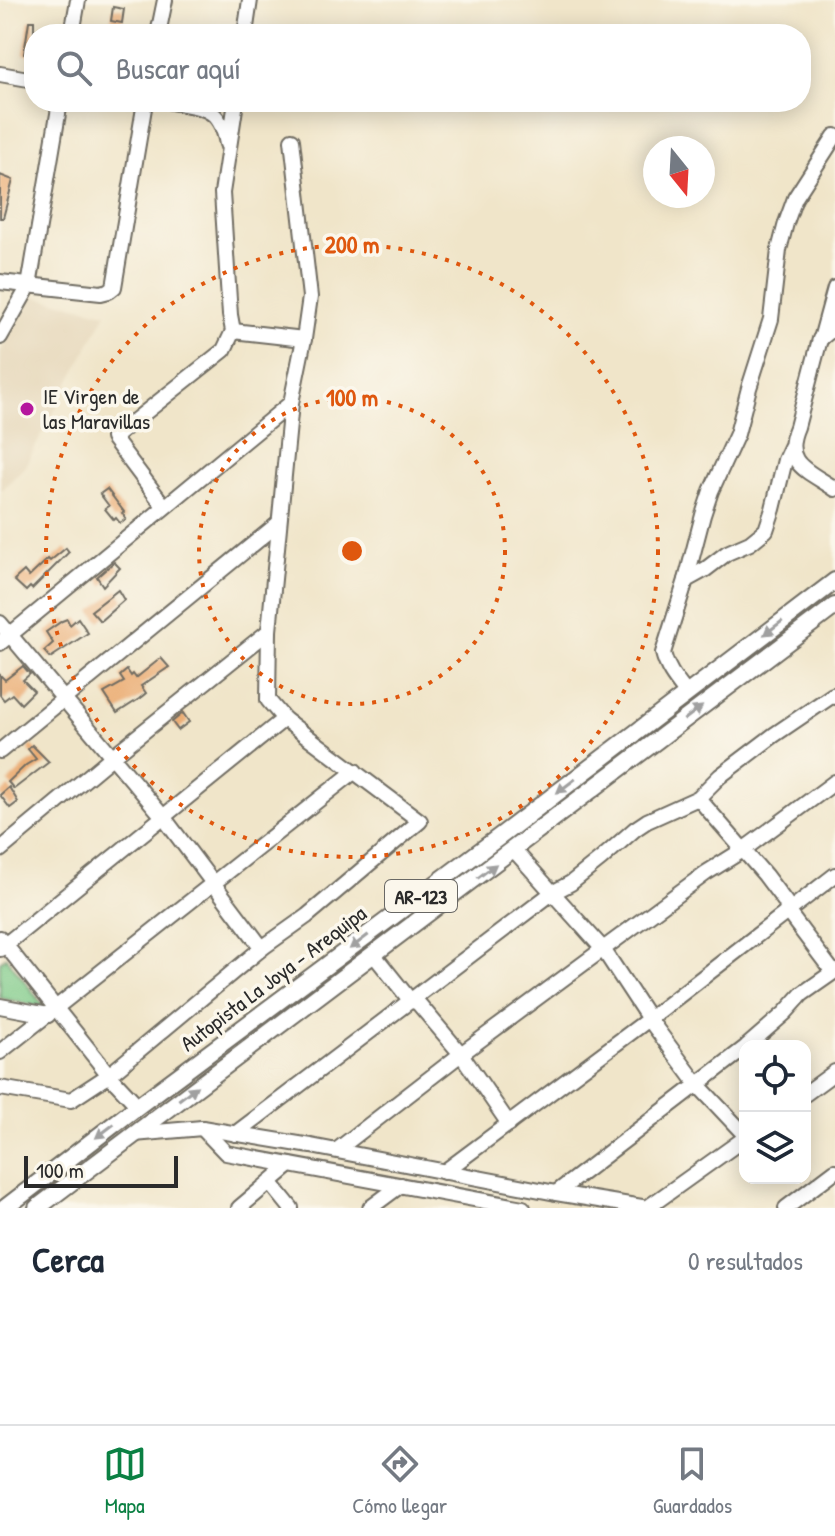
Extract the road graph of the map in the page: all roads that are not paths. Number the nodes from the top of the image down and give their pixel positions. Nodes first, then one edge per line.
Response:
1 (78, 0) edge
2 (165, 0) edge
3 (250, 0) edge
4 (74, 24) edge
5 (160, 24) edge
6 (246, 24) edge
7 (0, 74) edge
8 (24, 78) edge
9 (58, 112) edge
10 (143, 112) edge
11 (209, 112) edge
12 (235, 112) edge
13 (835, 136) edge
14 (292, 140) dead end
15 (229, 152) junction
16 (0, 282) edge
17 (29, 286) junction
18 (835, 288) edge
19 (835, 327) edge
20 (233, 331) junction
21 (0, 337) edge
22 (304, 339) junction
23 (820, 339) junction
24 (291, 403) junction
25 (791, 447) junction
26 (835, 488) edge
27 (164, 506) junction
28 (279, 523) junction
29 (686, 580) junction
30 (835, 581) edge
31 (835, 606) edge
32 (0, 623) edge
33 (269, 631) junction
34 (5, 639) edge
35 (687, 694) junction
36 (835, 697) edge
37 (63, 700) junction
38 (284, 719) junction
39 (0, 751) edge
40 (113, 756) junction
41 (355, 771) junction
42 (835, 782) edge
43 (698, 798) junction
44 (164, 818) junction
45 (0, 850) edge
46 (514, 850) junction
47 (743, 850) junction
48 (835, 875) edge
49 (214, 882) junction
50 (552, 893) junction
51 (787, 911) junction
52 (2, 944) edge
53 (262, 948) junction
54 (603, 949) junction
55 (374, 955) junction
56 (834, 972) edge
57 (410, 1000) junction
58 (0, 1006) edge
59 (52, 1012) junction
60 (649, 1019) junction
61 (754, 1040) edge
62 (0, 1052) edge
63 (739, 1053) edge
64 (461, 1054) junction
65 (835, 1072) edge
66 (109, 1075) junction
67 (698, 1085) junction
68 (0, 1088) edge
69 (811, 1090) edge
70 (138, 1106) junction
71 (509, 1124) junction
72 (202, 1128) junction
73 (739, 1129) edge
74 (134, 1134) junction
75 (235, 1134) junction
76 (739, 1140) edge
77 (337, 1150) junction
78 (290, 1165) junction
79 (835, 1171) edge
80 (444, 1172) junction
81 (270, 1182) junction
82 (401, 1185) junction
83 (556, 1193) junction
84 (45, 1206) edge
85 (516, 1207) edge
86 (5, 1208) edge
87 (239, 1208) edge
88 (291, 1208) edge
89 (370, 1208) edge
90 (647, 1208) edge
91 (786, 1208) edge

1 - 4 street
2 - 5 street
3 - 6 street
7 - 8 street
9 - 17 street
10 - 17 street
11 - 15 street
12 - 15 street
13 - 29 street
14 - 22 street
15 - 20 street
16 - 17 street
17 - 21 street
18 - 23 street
19 - 23 street
20 - 22 street
20 - 27 street
22 - 24 street
23 - 25 street
24 - 27 street
24 - 28 street
25 - 26 street
25 - 29 street
27 - 34 street
28 - 33 street
28 - 37 street
29 - 35 street
30 -> 35 main road, Autopista La Joya - Arequipa / AR-123
46 -> 31 main road, Autopista La Joya - Arequipa / AR-123
32 - 34 street
33 - 38 street
33 - 40 street
34 - 37 street
35 -> 70 main road, Autopista La Joya - Arequipa / AR-123
36 - 43 street
37 - 39 street
37 - 40 street
38 - 41 street
38 - 44 street
40 - 44 street
40 - 45 street
41 - 49 street
41 - 53 street
42 - 47 street
43 - 47 street
43 - 50 street
44 - 49 street
44 - 52 street
46 - 50 street
55 -> 46 main road, Autopista La Joya - Arequipa / AR-123
47 - 51 street
47 - 54 street
48 - 51 street
49 - 53 street
49 - 59 street
50 - 54 street
50 - 57 street
51 - 56 street
51 - 60 street
52 - 59 street
53 - 66 street
54 - 60 street
54 - 64 street
55 - 57 street
74 -> 55 main road, Autopista La Joya - Arequipa / AR-123
56 - 61 street
57 - 64 street
57 - 75 street
58 - 59 street
59 - 62 street
59 - 66 street
60 - 67 street
60 - 71 street
63 - 67 street
64 - 71 street
64 - 77 street
65 - 69 street
66 - 68 street
66 - 70 street
67 - 73 street
67 - 83 street
70 -> 86 main road, Autopista La Joya - Arequipa / AR-123
71 - 80 street
72 - 74 street
72 - 75 street
72 - 78 street
74 - 84 main road, Autopista La Joya - Arequipa / AR-123
75 - 77 street
76 - 90 street
77 - 80 street
78 - 81 street
78 - 82 street
79 - 91 street
80 - 83 street
81 - 87 street
81 - 88 street
82 - 85 street
82 - 89 street
83 - 90 street

